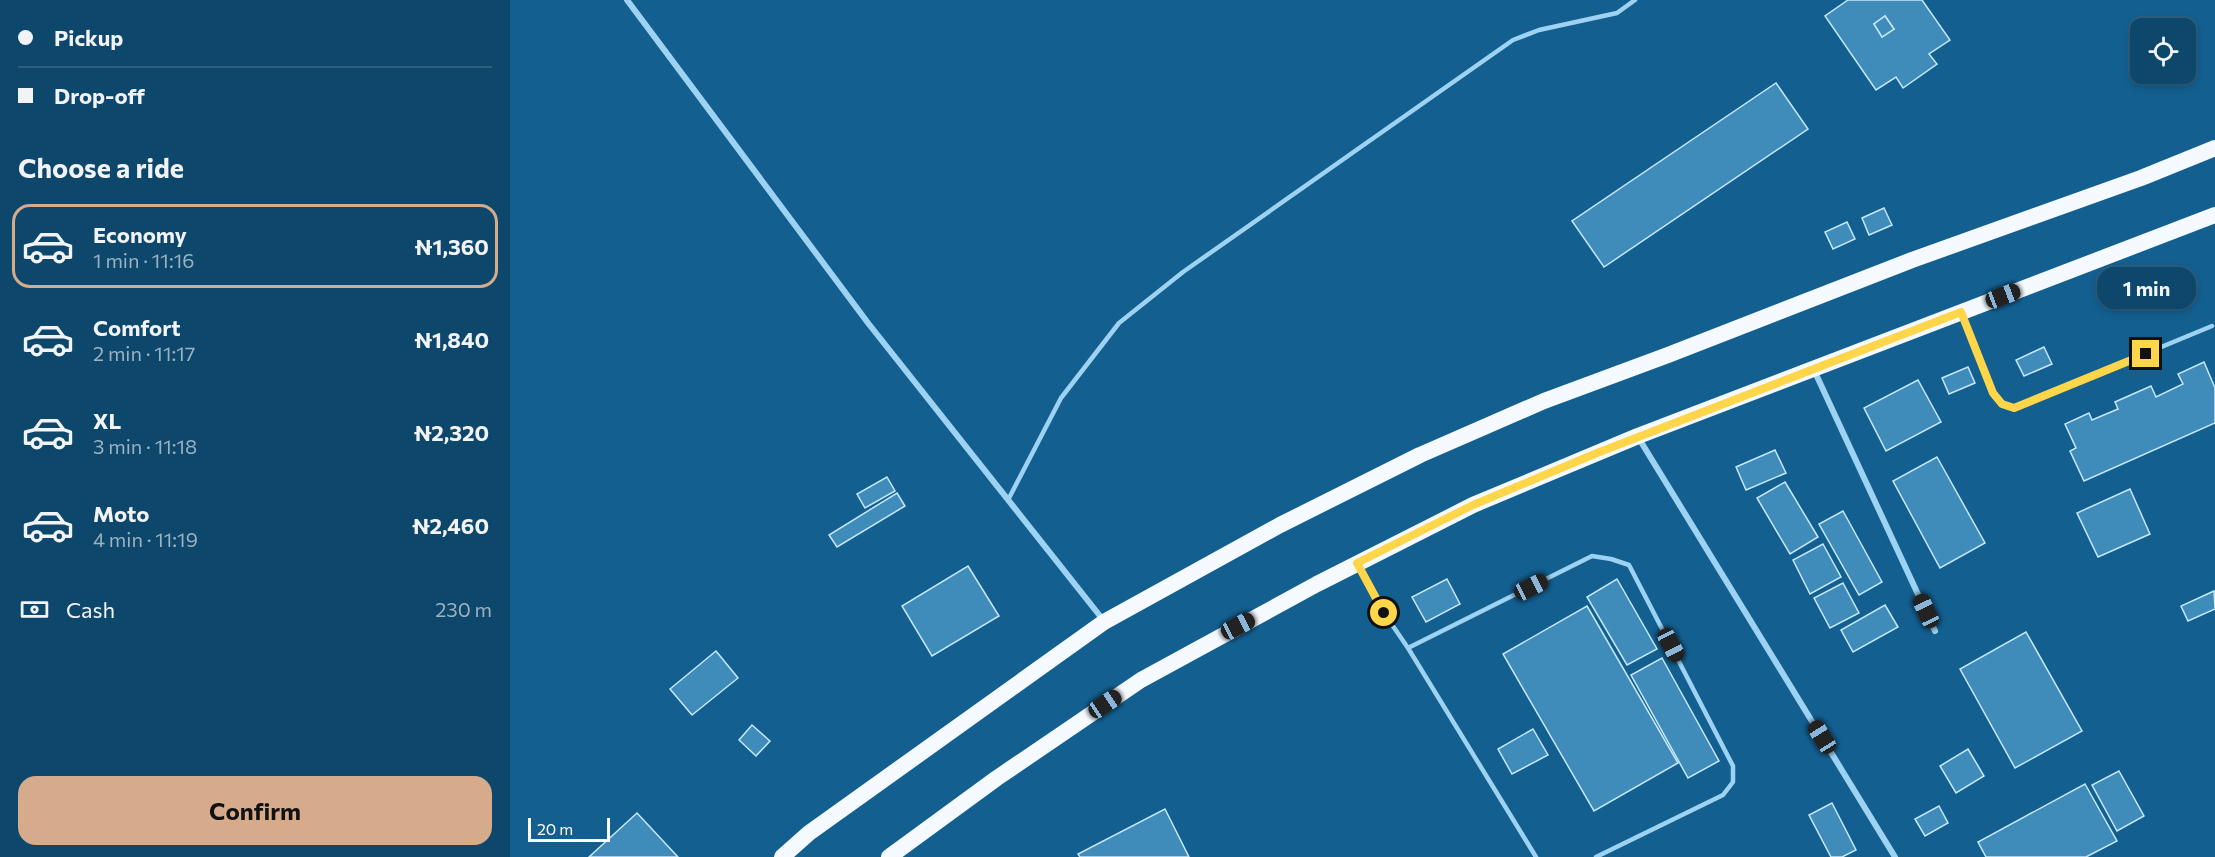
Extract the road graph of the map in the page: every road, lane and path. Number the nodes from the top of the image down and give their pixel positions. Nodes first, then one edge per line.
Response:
1 (627, 0) edge
2 (1635, 0) edge
3 (2215, 148) edge
4 (2215, 215) edge
5 (1961, 312) junction
6 (2212, 327) dead end
7 (1814, 369) junction
8 (1638, 436) junction
9 (1008, 500) junction
10 (1357, 563) junction
11 (1104, 622) junction
12 (1935, 631) dead end
13 (1408, 648) junction
14 (782, 857) edge
15 (889, 857) edge
16 (1536, 857) edge
17 (1596, 857) edge
18 (1895, 857) edge

1 - 9 street
2 - 9 lane
3 - 11 highway
4 - 5 highway
5 - 6 lane
5 - 7 highway
7 - 8 highway
7 - 12 street
8 - 10 highway
8 - 18 street
9 - 11 street
10 - 13 lane
10 - 15 highway
11 - 14 highway
13 - 16 lane
13 - 17 lane

